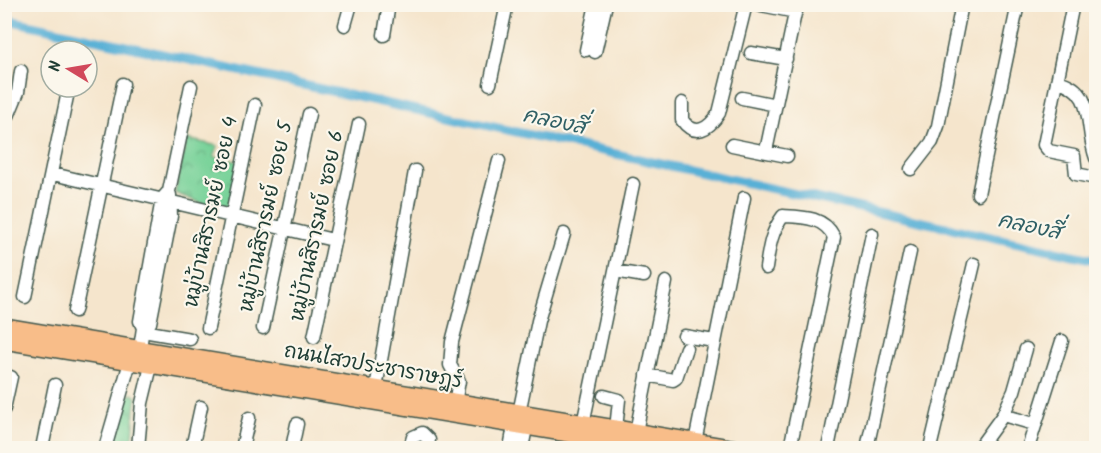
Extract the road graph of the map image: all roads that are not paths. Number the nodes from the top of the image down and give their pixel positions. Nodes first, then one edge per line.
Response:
1 (351, 4) edge
2 (389, 4) edge
3 (507, 4) edge
4 (596, 4) edge
5 (606, 4) edge
6 (746, 4) edge
7 (963, 4) edge
8 (1018, 4) edge
9 (1073, 4) edge
10 (761, 5) edge
11 (796, 8) edge
12 (345, 25) dead end
13 (384, 34) dead end
14 (751, 53) dead end
15 (786, 59) junction
16 (21, 71) dead end
17 (1057, 81) junction
18 (123, 84) dead end
19 (490, 84) dead end
20 (190, 86) dead end
21 (742, 98) dead end
22 (67, 99) edge
23 (682, 104) dead end
24 (255, 105) dead end
25 (776, 105) junction
26 (309, 114) dead end
27 (360, 124) dead end
28 (4, 126) edge
29 (732, 145) dead end
30 (766, 151) junction
31 (787, 156) dead end
32 (1096, 157) edge
33 (499, 161) dead end
34 (911, 169) dead end
35 (415, 171) dead end
36 (53, 174) junction
37 (1094, 178) edge
38 (633, 184) dead end
39 (102, 185) junction
40 (978, 194) dead end
41 (168, 197) junction
42 (744, 198) dead end
43 (230, 217) junction
44 (283, 229) junction
45 (564, 234) dead end
46 (872, 234) dead end
47 (333, 240) junction
48 (910, 252) dead end
49 (974, 264) dead end
50 (766, 268) dead end
51 (615, 272) junction
52 (644, 276) dead end
53 (666, 282) dead end
54 (25, 297) dead end
55 (75, 311) dead end
56 (4, 326) edge
57 (208, 327) dead end
58 (263, 327) dead end
59 (143, 330) junction
60 (314, 337) dead end
61 (190, 339) dead end
62 (4, 341) edge
63 (714, 341) junction
64 (1062, 341) dead end
65 (140, 348) junction
66 (1026, 349) dead end
67 (130, 362) junction
68 (151, 366) junction
69 (248, 374) junction
70 (647, 375) junction
71 (11, 377) dead end
72 (55, 385) dead end
73 (123, 387) junction
74 (376, 388) junction
75 (144, 391) junction
76 (604, 396) dead end
77 (455, 402) junction
78 (201, 407) dead end
79 (4, 409) edge
80 (426, 412) junction
81 (1003, 415) junction
82 (249, 418) dead end
83 (520, 422) junction
84 (583, 423) junction
85 (297, 424) dead end
86 (1034, 424) junction
87 (616, 429) junction
88 (636, 432) junction
89 (422, 433) junction
90 (695, 442) junction
91 (598, 444) edge
92 (42, 448) edge
93 (105, 448) edge
94 (138, 448) edge
95 (192, 448) edge
96 (242, 448) edge
97 (292, 448) edge
98 (414, 448) edge
99 (426, 448) edge
100 (510, 448) edge
101 (522, 448) edge
102 (653, 448) edge
103 (735, 448) edge
104 (790, 448) edge
105 (828, 448) edge
106 (867, 448) edge
107 (930, 448) edge
108 (979, 448) edge
109 (1028, 448) edge

1 - 12 street
2 - 13 street
3 - 19 street
4 - 5 street
6 - 23 street
7 - 34 street
8 - 40 street
9 - 17 street
10 - 11 street
11 - 15 street
14 - 15 street
15 - 25 street
16 - 28 street
17 - 32 street
17 - 37 street
18 - 39 street
20 - 41 street
21 - 25 street
22 - 36 street
24 - 43 street, หมู่บ้านสิรารมย์ ซอย 4
25 - 30 street
26 - 44 street, หมู่บ้านสิรารมย์ ซอย 5
27 - 47 street, หมู่บ้านสิรารมย์ ซอย 6
29 - 30 street
30 - 31 street
32 - 37 street
33 - 77 street
35 - 74 street
36 - 39 street
36 - 54 street
38 - 51 street
39 - 41 street
39 - 55 street
41 - 43 street
41 - 59 street
42 - 63 street
43 - 44 street
43 - 57 street, หมู่บ้านสิรารมย์ ซอย 4
44 - 47 street
44 - 58 street, หมู่บ้านสิรารมย์ ซอย 5
45 - 83 street
46 - 105 street
47 - 60 street, หมู่บ้านสิรารมย์ ซอย 6
48 - 106 street
49 - 107 street
50 - 104 street
51 - 52 street
51 - 84 street
53 - 70 street
56 - 65 main road, ถนนไสวประชาราษฎร์
59 - 61 street
59 - 65 street
62 - 67 main road, ถนนไสวประชาราษฎร์
63 - 70 street
63 - 90 street
64 - 86 street
65 - 69 main road, ถนนไสวประชาราษฎร์
66 - 81 street
67 - 68 main road, ถนนไสวประชาราษฎร์
67 - 73 street
68 - 69 main road, ถนนไสวประชาราษฎร์
68 - 75 street
69 - 74 main road, ถนนไสวประชาราษฎร์
69 - 80 main road, ถนนไสวประชาราษฎร์
70 - 88 street
71 - 79 street
72 - 92 street
73 - 75 street
73 - 93 street
74 - 77 main road, ถนนไสวประชาราษฎร์
75 - 94 street
76 - 87 street
77 - 83 main road, ถนนไสวประชาราษฎร์
78 - 95 street
80 - 83 main road, ถนนไสวประชาราษฎร์
80 - 89 street
81 - 86 street
81 - 108 street
82 - 96 street
83 - 84 main road, ถนนไสวประชาราษฎร์
83 - 91 main road, ถนนไสวประชาราษฎร์
83 - 100 street
83 - 101 street
84 - 87 main road, ถนนไสวประชาราษฎร์
85 - 97 street
86 - 109 street
87 - 88 main road, ถนนไสวประชาราษฎร์
88 - 90 main road, ถนนไสวประชาราษฎร์
89 - 98 street
89 - 99 street
90 - 103 main road, ถนนไสวประชาราษฎร์
91 - 102 main road, ถนนไสวประชาราษฎร์

